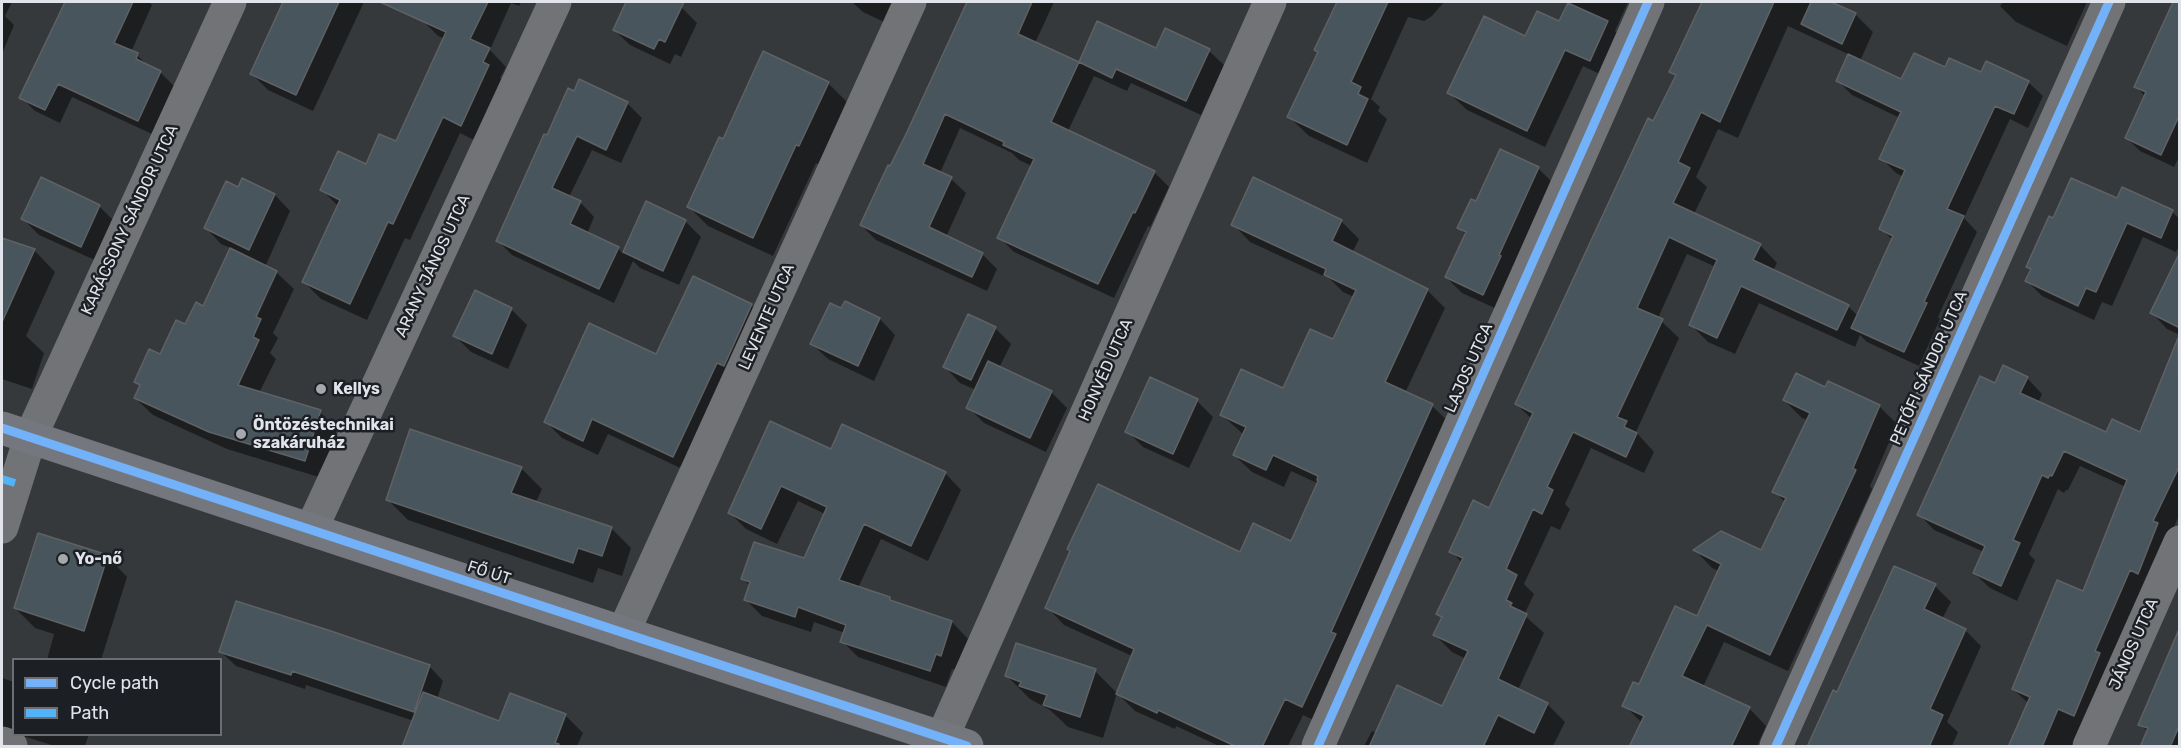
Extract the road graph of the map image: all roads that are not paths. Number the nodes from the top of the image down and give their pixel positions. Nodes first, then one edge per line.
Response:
1 (230, 2) edge
2 (555, 2) edge
3 (910, 2) edge
4 (1270, 2) edge
5 (1648, 2) edge
6 (2109, 2) edge
7 (16, 433) edge
8 (8, 481) edge
9 (2, 527) edge
10 (311, 530) junction
11 (2180, 542) edge
12 (623, 633) junction
13 (954, 742) edge
14 (2, 743) edge
15 (12, 747) edge
16 (1318, 747) edge
17 (1776, 747) edge
18 (2089, 747) edge

1 - 7 street, KARÁCSONY SÁNDOR UTCA
2 - 10 street, ARANY JÁNOS UTCA
3 - 12 street, LEVENTE UTCA
4 - 13 street, HONVÉD UTCA
5 - 16 street, LAJOS UTCA
6 - 17 street, PETŐFI SÁNDOR UTCA
7 - 8 street, KARÁCSONY SÁNDOR UTCA
7 - 10 main road, FŐ ÚT
8 - 9 street, KARÁCSONY SÁNDOR UTCA
10 - 12 main road, FŐ ÚT
11 - 18 street, JÁNOS UTCA
12 - 13 main road, FŐ ÚT
14 - 15 street

